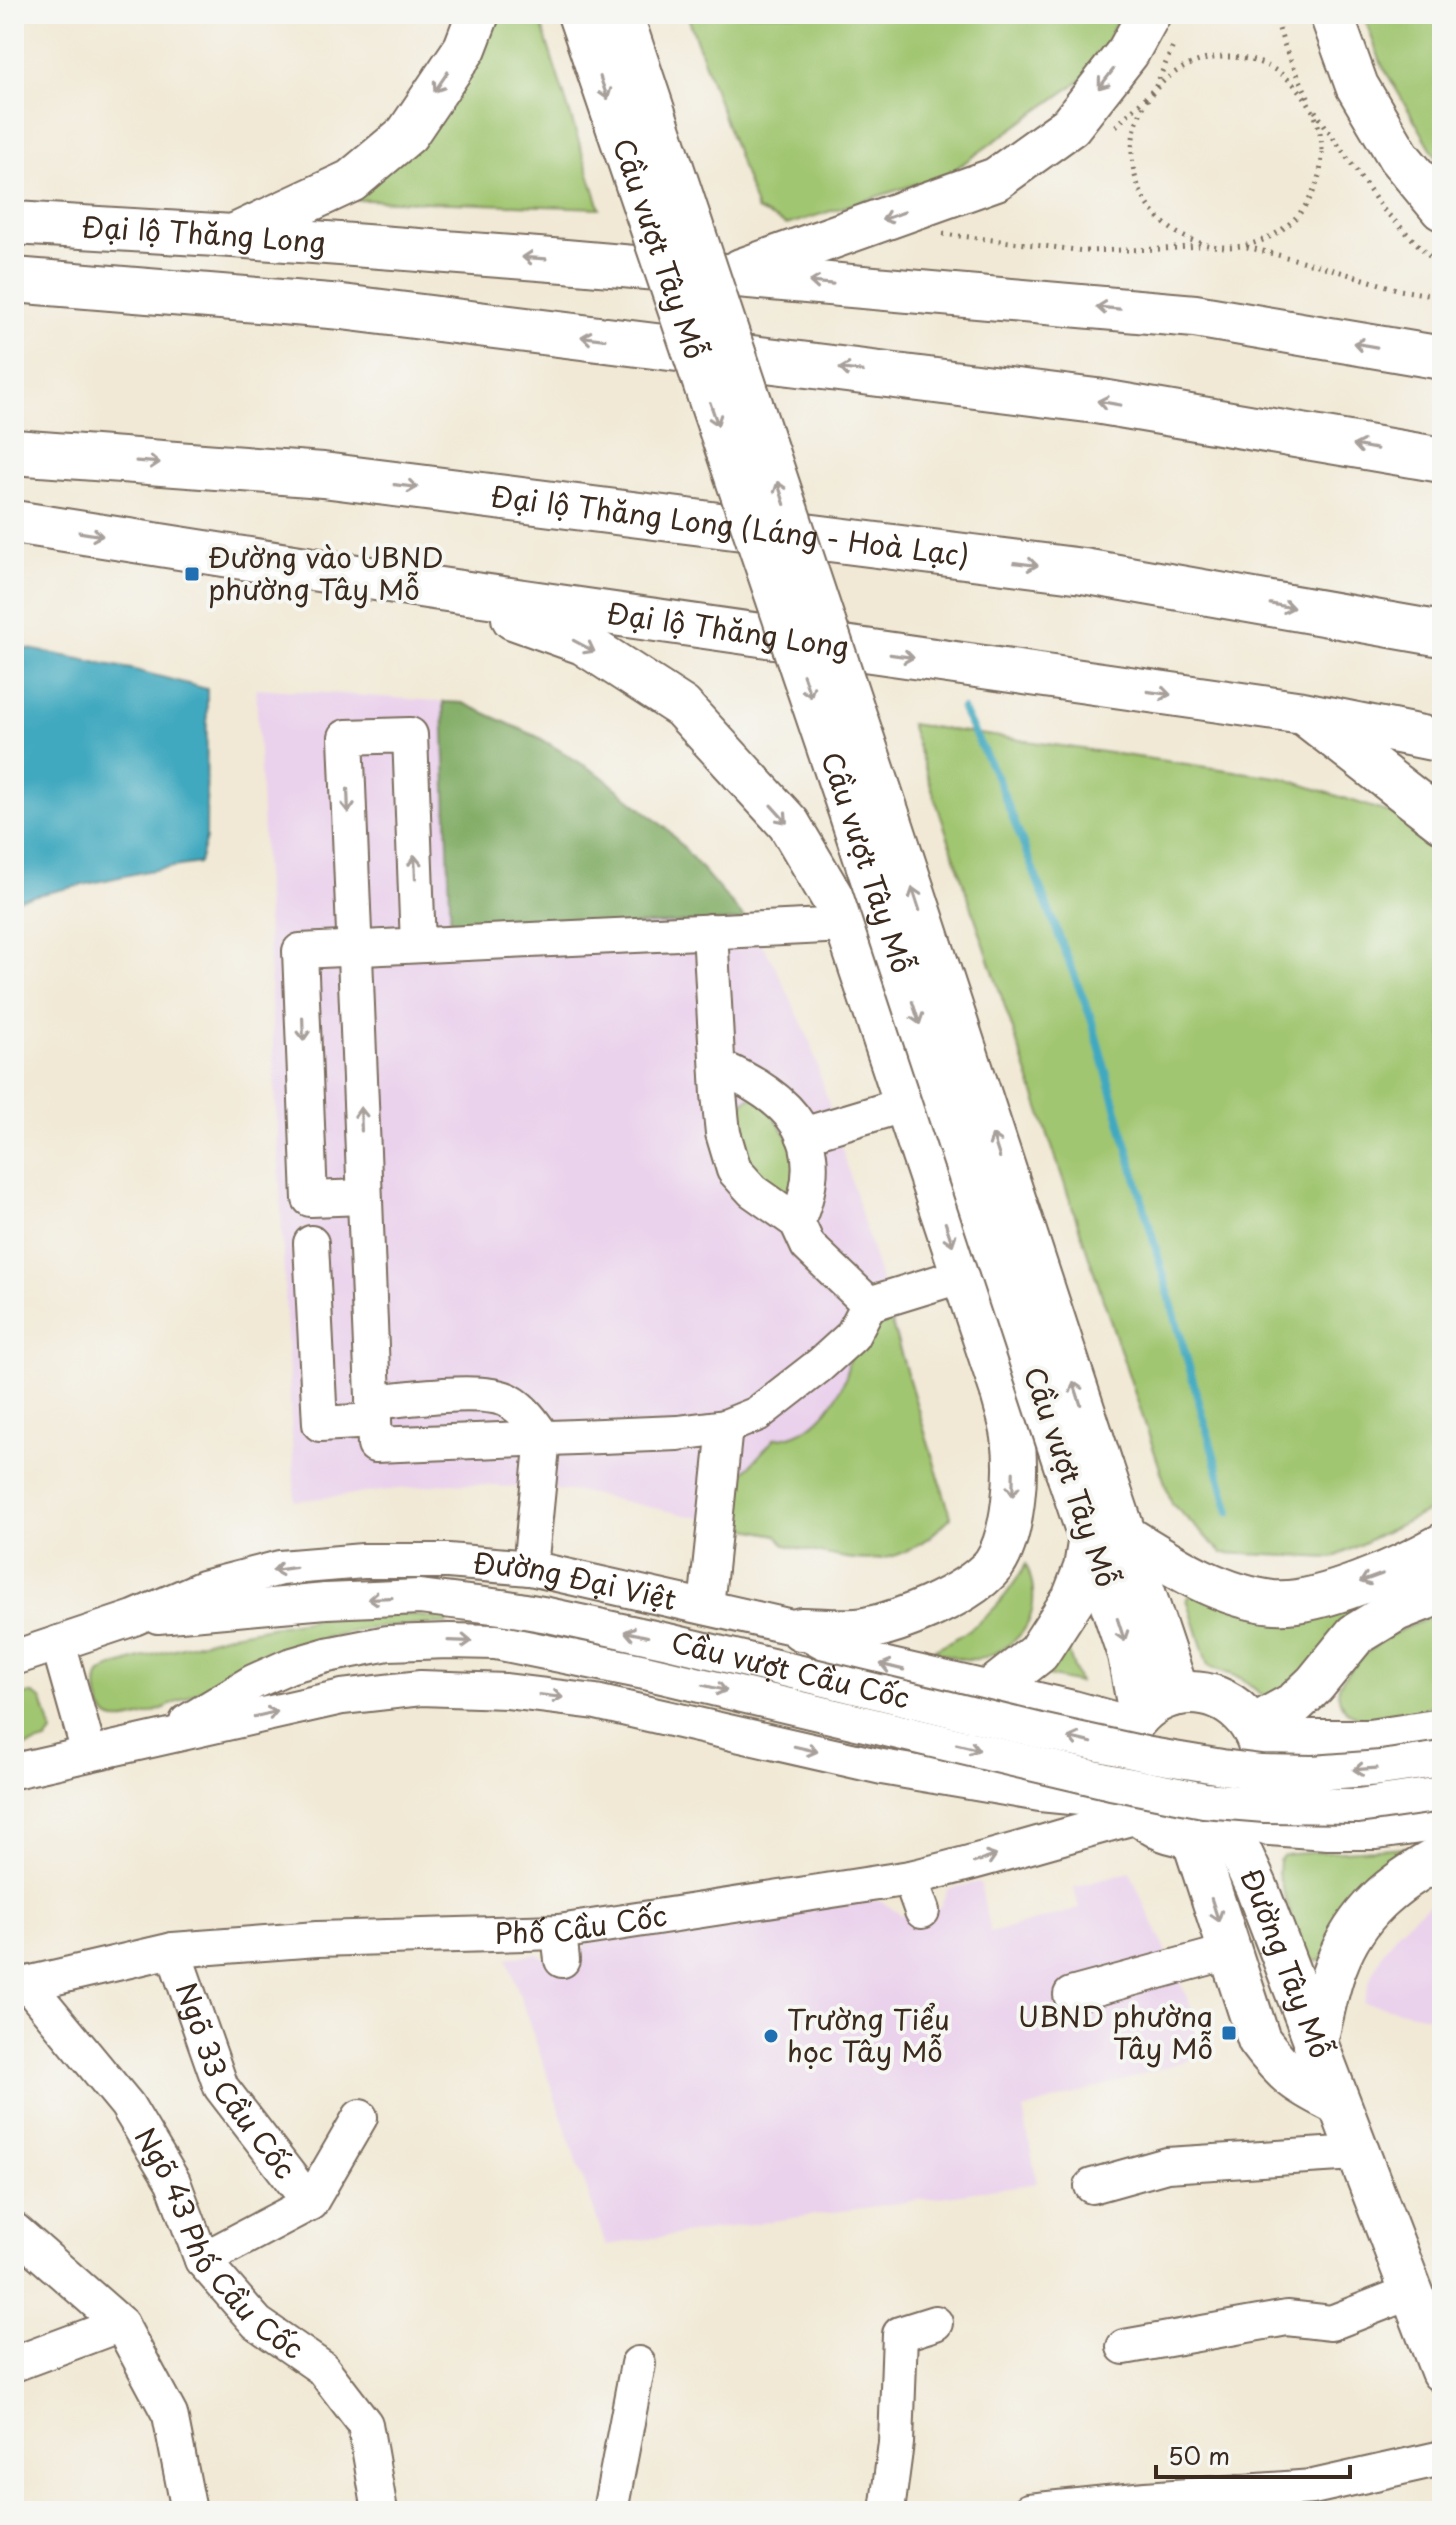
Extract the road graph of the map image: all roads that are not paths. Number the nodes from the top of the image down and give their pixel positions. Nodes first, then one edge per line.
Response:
1 (478, 14) edge
2 (579, 14) edge
3 (621, 14) edge
4 (1331, 14) edge
5 (1162, 26) edge
6 (1442, 209) edge
7 (14, 223) edge
8 (233, 236) junction
9 (728, 275) junction
10 (14, 280) edge
11 (1442, 358) edge
12 (14, 452) edge
13 (1442, 460) edge
14 (14, 522) edge
15 (433, 588) junction
16 (1442, 634) edge
17 (1303, 713) junction
18 (1442, 741) edge
19 (1442, 821) edge
20 (846, 925) junction
21 (710, 931) junction
22 (418, 945) junction
23 (354, 948) junction
24 (719, 1067) junction
25 (906, 1104) junction
26 (803, 1135) junction
27 (363, 1197) junction
28 (797, 1222) junction
29 (311, 1243) dead end
30 (963, 1275) junction
31 (869, 1304) junction
32 (374, 1412) junction
33 (725, 1427) junction
34 (543, 1437) junction
35 (1085, 1472) junction
36 (1108, 1537) junction
37 (1442, 1545) edge
38 (530, 1568) junction
39 (1442, 1592) edge
40 (706, 1607) junction
41 (134, 1618) junction
42 (801, 1629) junction
43 (58, 1643) junction
44 (14, 1658) edge
45 (991, 1690) junction
46 (1178, 1694) junction
47 (1136, 1719) junction
48 (1440, 1733) edge
49 (1255, 1734) junction
50 (163, 1737) junction
51 (89, 1753) junction
52 (14, 1771) edge
53 (1442, 1794) edge
54 (1136, 1809) junction
55 (1442, 1823) edge
56 (1220, 1826) junction
57 (1442, 1856) edge
58 (910, 1878) junction
59 (922, 1911) dead end
60 (173, 1950) junction
61 (1229, 1952) junction
62 (20, 1985) edge
63 (1071, 1995) dead end
64 (1315, 2045) junction
65 (1337, 2103) junction
66 (360, 2117) dead end
67 (1356, 2153) junction
68 (1092, 2186) dead end
69 (310, 2203) junction
70 (14, 2230) edge
71 (202, 2260) junction
72 (1413, 2291) junction
73 (935, 2323) dead end
74 (121, 2324) junction
75 (1124, 2347) dead end
76 (14, 2364) edge
77 (638, 2364) dead end
78 (1442, 2371) edge
79 (1442, 2458) edge
80 (189, 2511) edge
81 (380, 2511) edge
82 (610, 2511) edge
83 (887, 2511) edge
84 (1029, 2511) edge
85 (1038, 2511) edge

1 -> 8 main road
2 -> 35 main road, Cầu vượt Tây Mỗ, bridge
35 -> 3 main road, Cầu vượt Tây Mỗ, bridge
4 - 6 main road
5 -> 9 main road
7 - 8 main road, Đại lộ Thăng Long
9 -> 8 main road, Đại lộ Thăng Long
11 -> 9 main road, Đại lộ Thăng Long
13 -> 10 highway
12 -> 16 highway, Đại lộ Thăng Long (Láng - Hoà Lạc)
14 -> 15 main road, Đại lộ Thăng Long
15 -> 17 main road, Đại lộ Thăng Long
15 -> 20 main road
17 - 18 main road, Đại lộ Thăng Long
17 - 19 main road
20 - 21 street
20 - 25 main road
21 - 22 street
21 - 24 street
22 - 23 street
22 -> 23 street
27 -> 23 street
23 -> 27 street
24 - 26 street
24 - 28 street
25 - 26 street
25 -> 30 main road
26 - 28 street
27 - 32 street
28 - 31 street
29 - 32 street
30 - 31 street
30 -> 42 main road
31 - 33 street
32 - 34 street
32 - 34 street
33 - 34 street
33 - 40 street
34 - 38 street
35 - 36 main road, Cầu vượt Tây Mỗ
37 -> 36 main road
36 - 45 main road
36 - 46 main road, Cầu vượt Tây Mỗ
36 -> 47 main road, Cầu vượt Tây Mỗ
38 - 40 street, Đường Đại Việt
38 -> 41 street, Đường Đại Việt
39 - 49 main road
40 - 42 street, Đường Đại Việt
41 - 43 street, Đường Đại Việt
48 -> 41 street, Cầu vượt Cầu Cốc, bridge
45 -> 42 street, Đường Đại Việt
43 - 44 street, Đường Đại Việt
43 - 51 street
45 - 47 street, Đường Đại Việt
46 - 47 main road
46 - 49 main road
47 - 54 main road
48 - 49 street
49 - 56 main road
50 - 51 street
50 -> 53 street, Cầu vượt Cầu Cốc, bridge
50 -> 54 street
51 - 52 street
54 - 56 main road
58 -> 54 street, Phố Cầu Cốc
55 - 56 street
56 -> 61 main road, Đường Tây Mỗ
56 - 64 main road, Đường Tây Mỗ
57 - 64 main road
58 - 59 street
58 - 60 street, Phố Cầu Cốc
60 - 62 street, Phố Cầu Cốc
60 - 69 street, Ngõ 33 Cầu Cốc
61 - 63 street
61 - 65 main road, Đường Tây Mỗ
62 - 71 street, Ngõ 43 Phố Cầu Cốc
64 - 65 main road, Đường Tây Mỗ
65 - 67 main road, Đường Tây Mỗ
66 - 69 street
67 - 68 street
67 - 72 main road, Đường Tây Mỗ
69 - 71 street
70 - 74 street
71 - 81 street, Ngõ 43 Phố Cầu Cốc
72 - 75 street
72 - 78 main road, Đường Tây Mỗ
73 - 83 street
74 - 76 street
74 - 80 street
77 - 82 street
79 - 85 street
84 - 85 street

